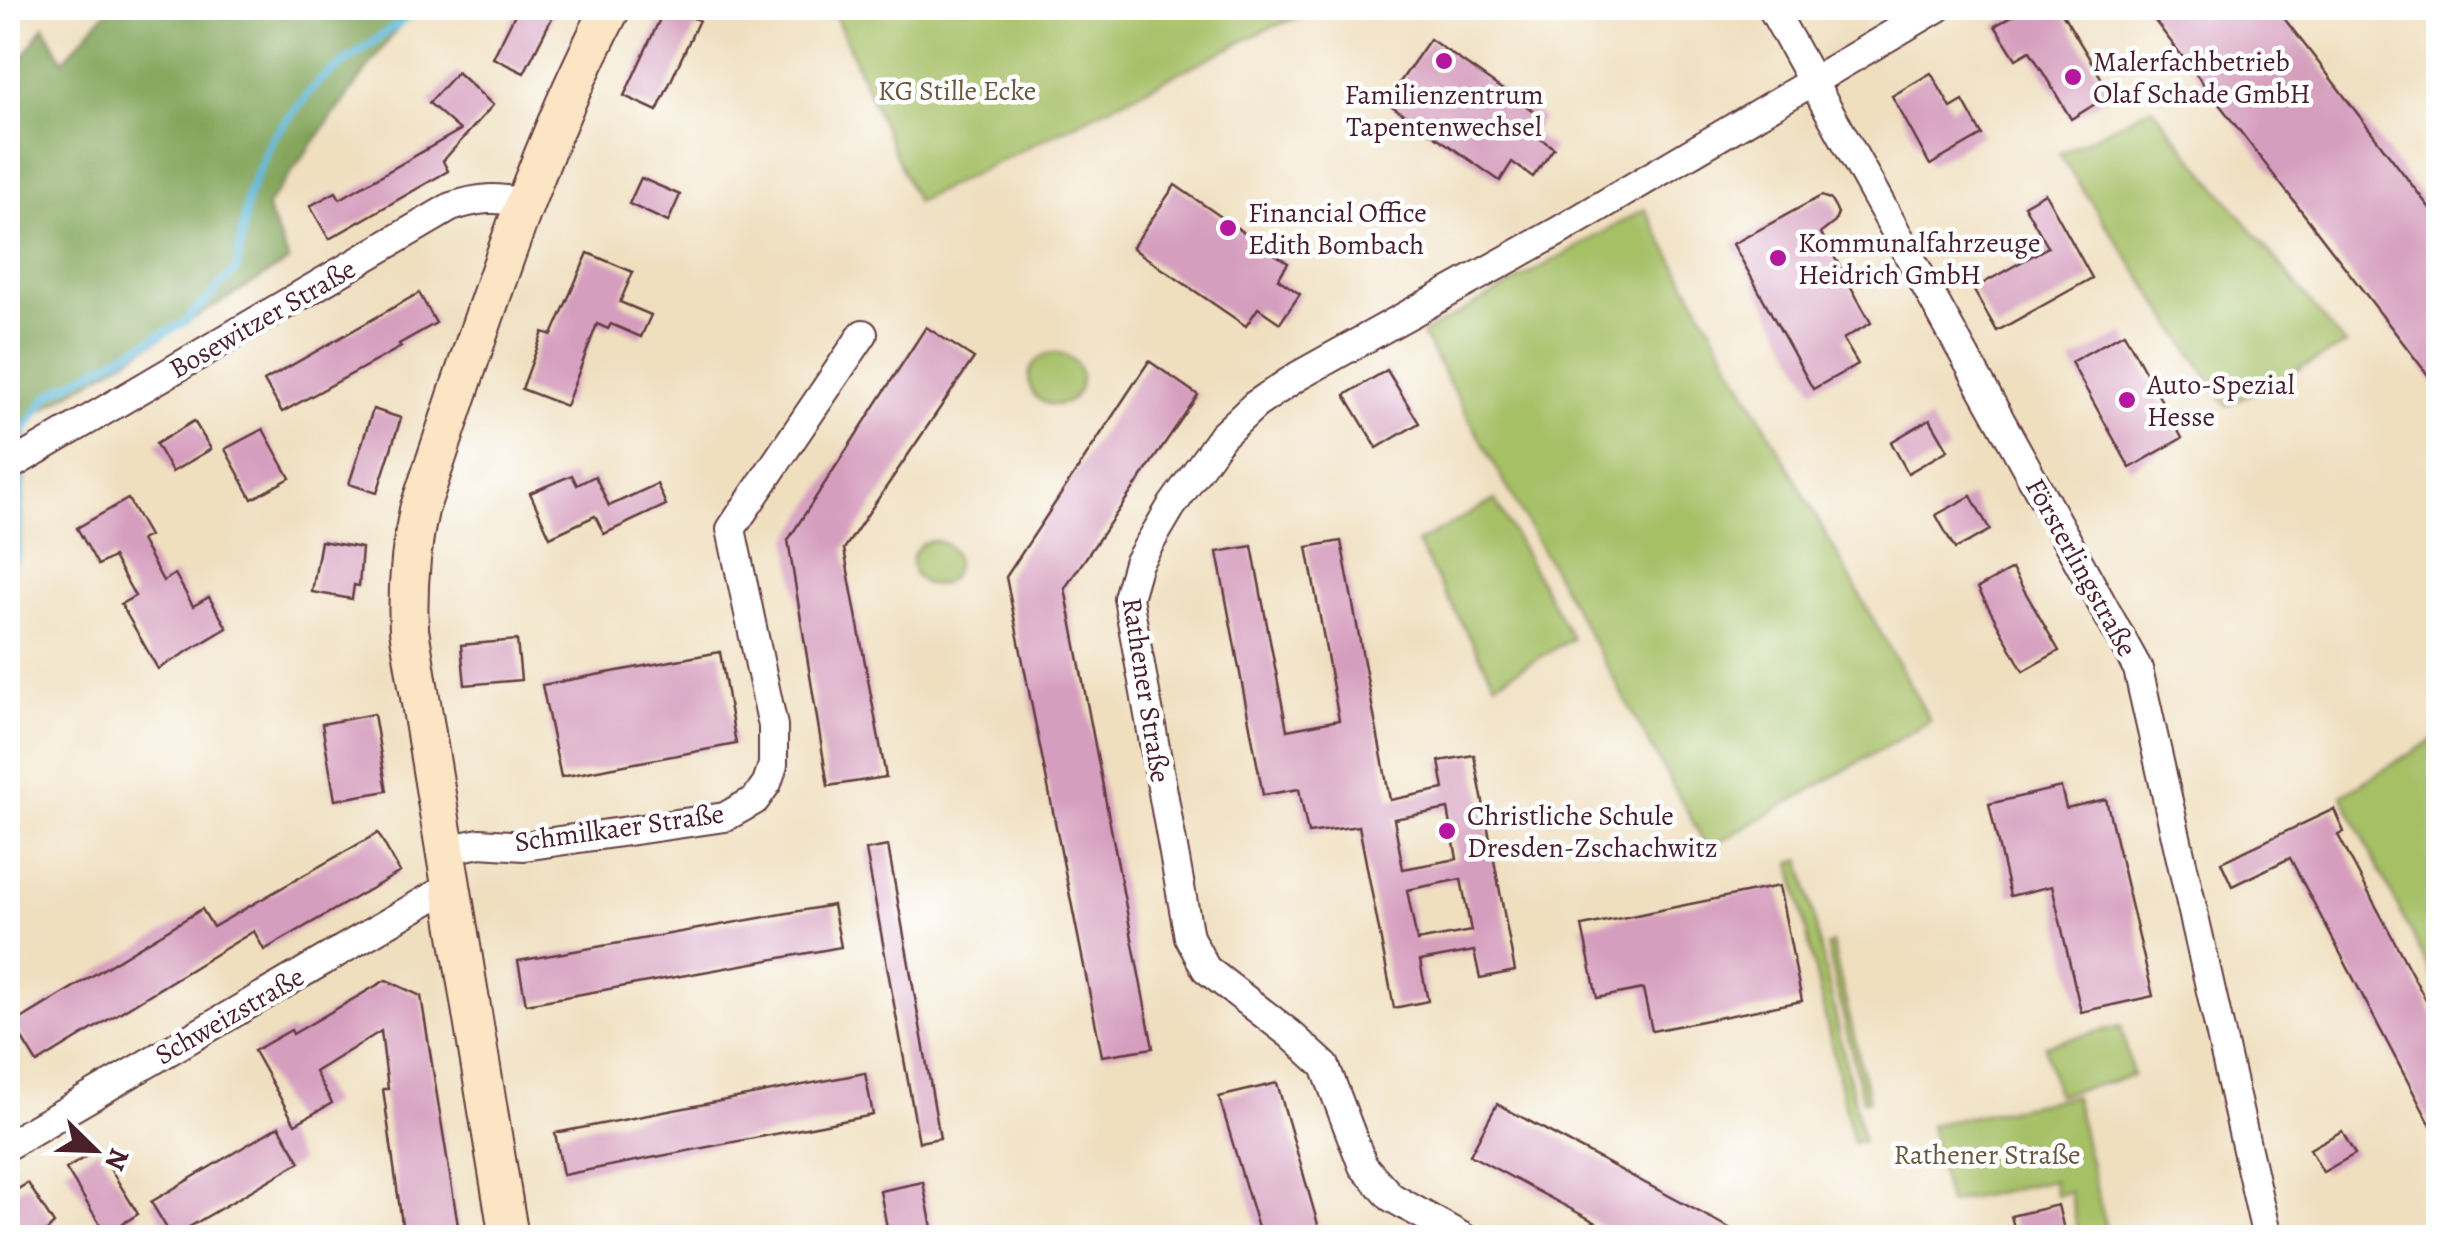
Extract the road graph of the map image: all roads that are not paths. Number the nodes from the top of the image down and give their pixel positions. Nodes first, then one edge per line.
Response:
1 (611, 8) edge
2 (1772, 8) edge
3 (1937, 8) edge
4 (1813, 82) junction
5 (524, 204) junction
6 (863, 334) dead end
7 (8, 467) edge
8 (448, 868) junction
9 (8, 1144) edge
10 (509, 1238) edge
11 (1464, 1238) edge
12 (2267, 1238) edge

1 - 5 street
2 - 4 street, Försterlingstraße
3 - 4 street, Rathener Straße
4 - 11 street, Rathener Straße
4 - 12 street, Försterlingstraße
5 - 7 street, Bosewitzer Straße
5 - 8 street
6 - 8 street, Schmilkaer Straße
8 - 9 street, Schweizstraße
8 - 10 street

